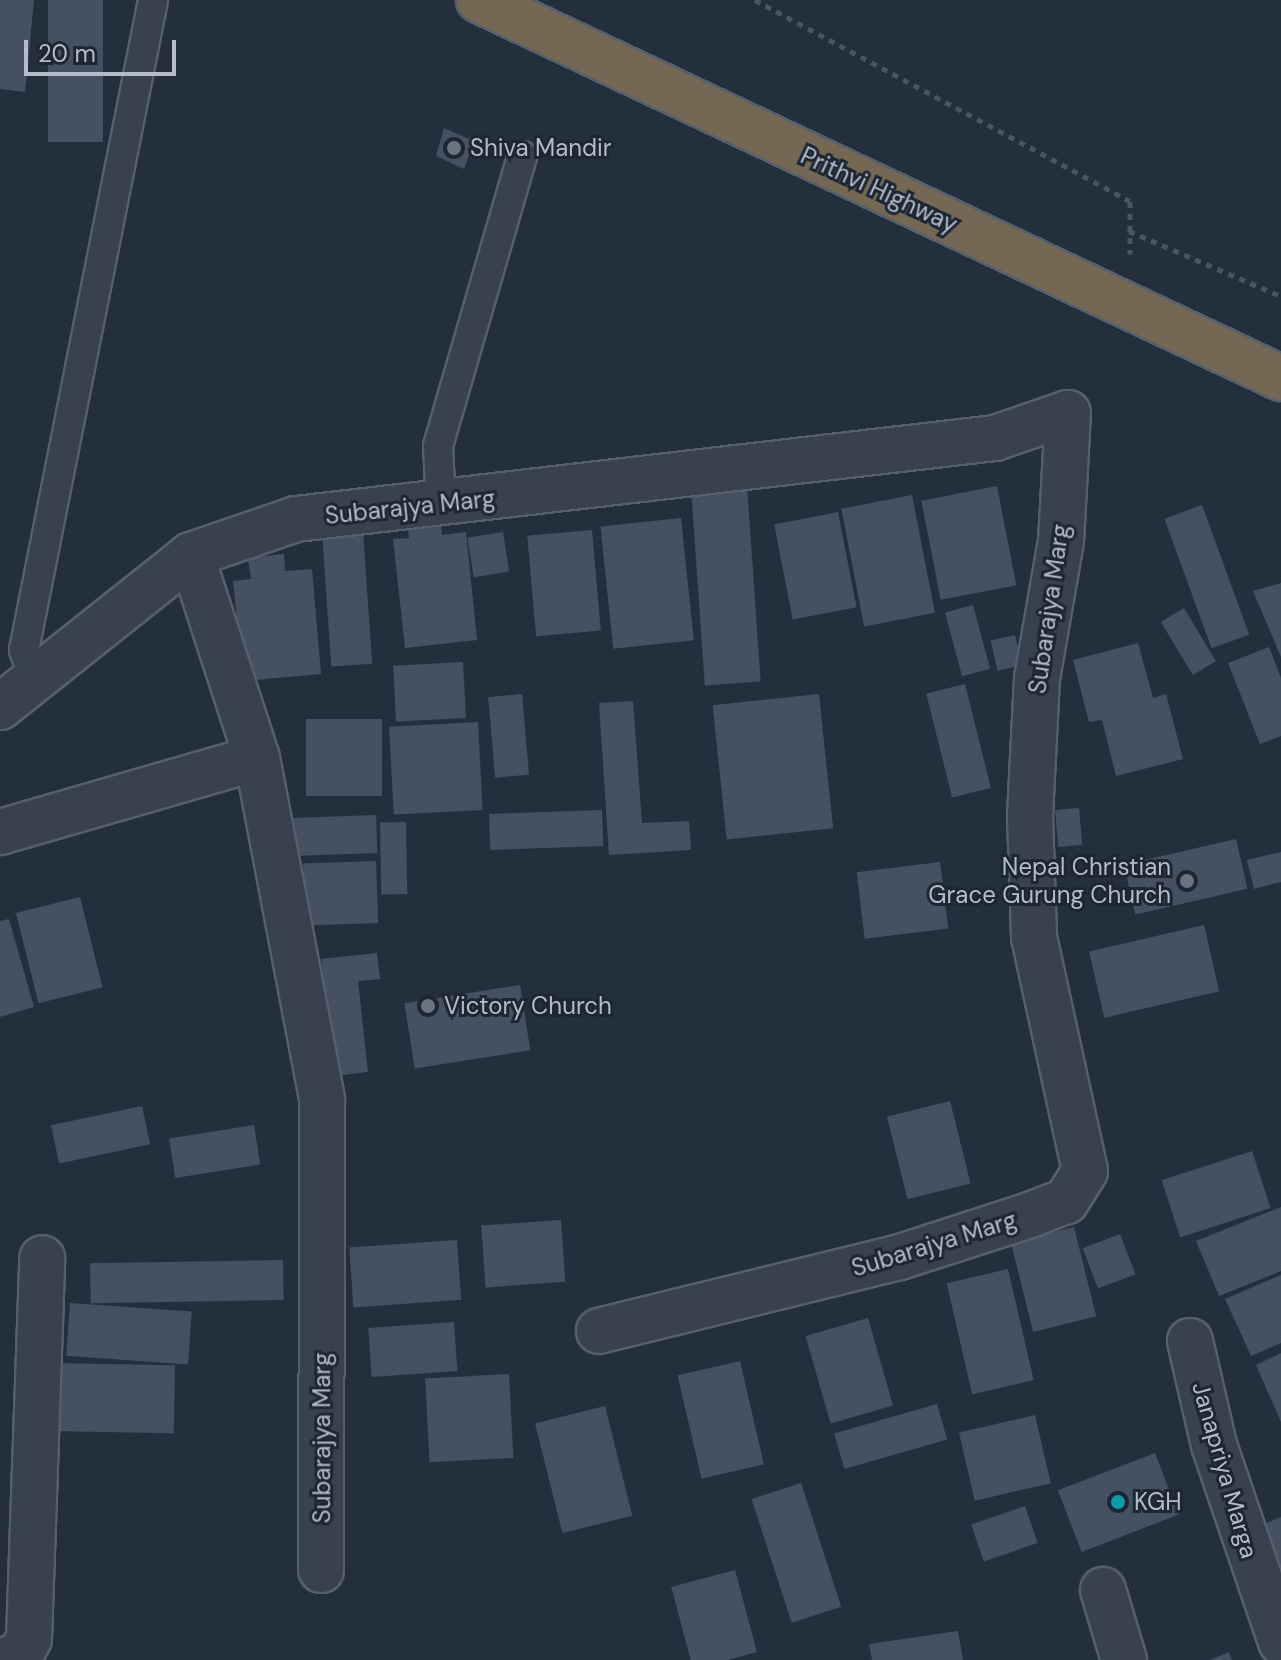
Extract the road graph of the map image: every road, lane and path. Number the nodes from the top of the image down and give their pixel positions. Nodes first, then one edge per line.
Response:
1 (153, 0) edge
2 (479, 0) edge
3 (755, 0) edge
4 (522, 156) dead end
5 (1130, 201) dead end
6 (1129, 231) dead end
7 (1281, 296) edge
8 (1281, 378) edge
9 (441, 504) junction
10 (191, 555) junction
11 (34, 679) junction
12 (0, 707) edge
13 (257, 758) junction
14 (0, 832) edge
15 (42, 1258) dead end
16 (599, 1331) dead end
17 (1190, 1341) dead end
18 (321, 1570) dead end
19 (1103, 1590) dead end
20 (1281, 1642) edge
21 (6, 1660) edge
22 (1124, 1660) edge

1 - 11 lane
2 - 8 highway, Prithvi Highway
3 - 5 path
4 - 9 lane
6 - 7 path
9 - 10 street, Subarajya Marg
9 - 16 street, Subarajya Marg
10 - 11 street, Subarajya Marg
10 - 13 street, Subarajya Marg
11 - 12 street, Subarajya Marg
13 - 14 street
13 - 18 street, Subarajya Marg
15 - 21 street
17 - 20 street, Janapriya Marga
19 - 22 street

